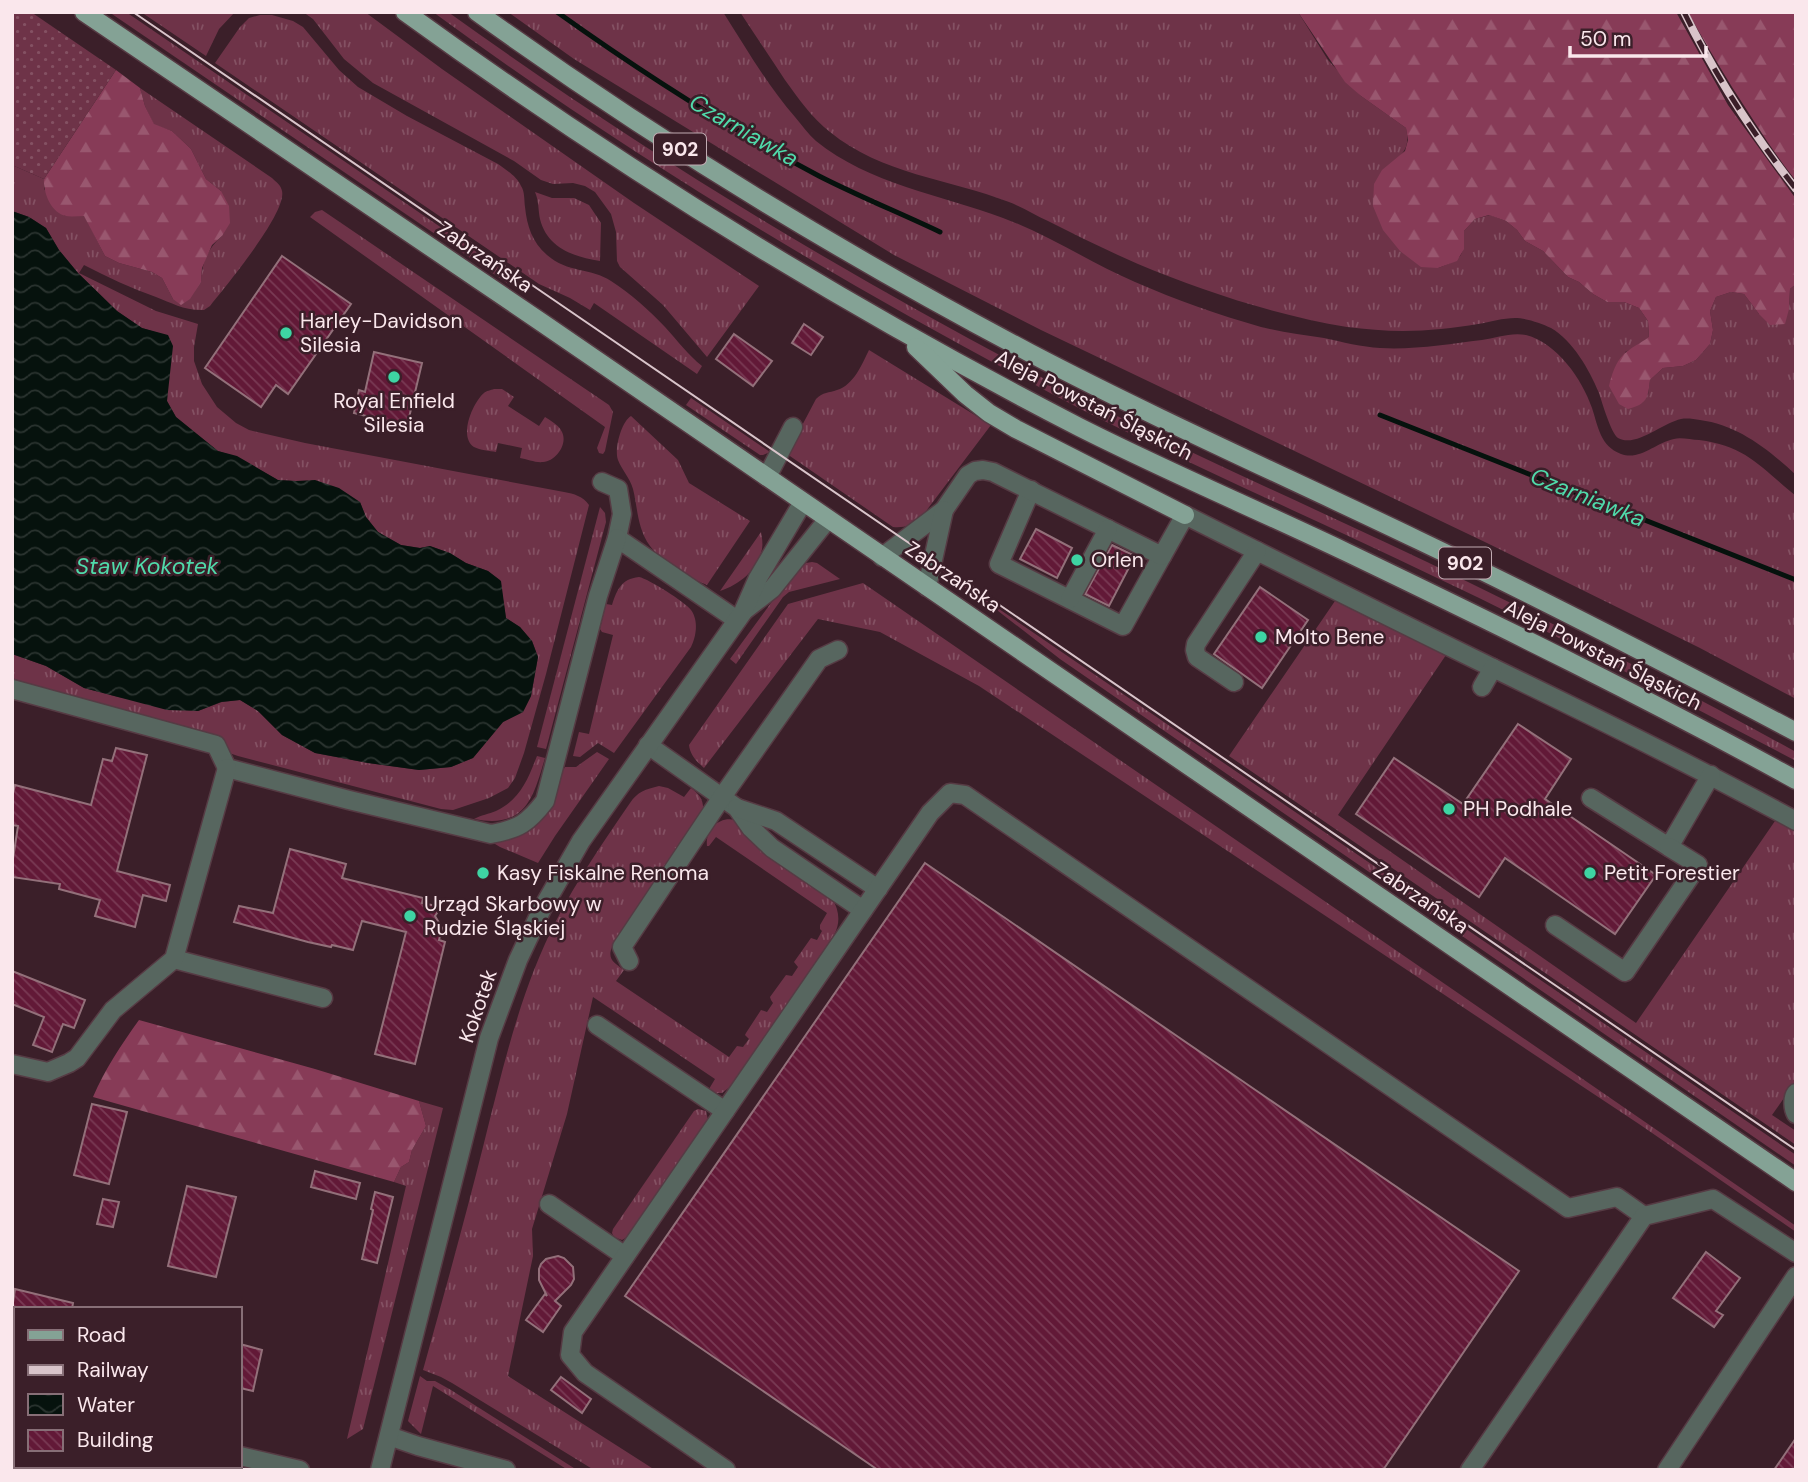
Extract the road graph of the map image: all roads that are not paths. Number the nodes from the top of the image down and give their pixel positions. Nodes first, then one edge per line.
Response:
1 (84, 12) edge
2 (405, 12) edge
3 (477, 12) edge
4 (899, 330) junction
5 (793, 426) dead end
6 (767, 477) junction
7 (602, 482) dead end
8 (1031, 490) junction
9 (803, 502) junction
10 (944, 510) junction
11 (1185, 514) junction
12 (828, 519) junction
13 (1108, 529) junction
14 (617, 538) junction
15 (1257, 551) junction
16 (1162, 556) junction
17 (882, 557) junction
18 (928, 587) junction
19 (1070, 599) junction
20 (740, 616) junction
21 (838, 650) dead end
22 (1493, 668) junction
23 (1234, 681) dead end
24 (1482, 687) dead end
25 (12, 689) edge
26 (1796, 732) edge
27 (648, 745) junction
28 (227, 768) junction
29 (1711, 775) junction
30 (1796, 782) edge
31 (722, 797) junction
32 (1591, 798) dead end
33 (737, 808) junction
34 (1796, 821) edge
35 (1669, 847) junction
36 (878, 889) junction
37 (863, 910) junction
38 (1555, 925) dead end
39 (174, 959) junction
40 (629, 961) dead end
41 (323, 998) dead end
42 (597, 1025) dead end
43 (12, 1064) edge
44 (1796, 1093) edge
45 (725, 1111) junction
46 (1796, 1114) edge
47 (1796, 1182) edge
48 (549, 1204) dead end
49 (1644, 1216) junction
50 (1796, 1253) edge
51 (625, 1256) junction
52 (1796, 1276) edge
53 (389, 1436) junction
54 (242, 1456) edge
55 (300, 1470) edge
56 (380, 1470) edge
57 (506, 1470) edge
58 (726, 1470) edge
59 (1470, 1470) edge
60 (1667, 1470) edge

1 - 6 main road, Zabrzańska
2 - 4 main road, Aleja Powstań Śląskich / 902
3 - 26 main road, Aleja Powstań Śląskich / 902
4 - 11 main road
4 - 30 main road, Aleja Powstań Śląskich / 902
5 - 6 street
6 - 9 main road, Zabrzańska
7 - 14 street
8 - 10 street
8 - 13 street
8 - 19 street
9 - 12 main road, Zabrzańska
9 - 20 street, Kokotek
10 - 17 street
10 - 18 street
11 - 15 street
11 - 16 street
12 - 17 main road, Zabrzańska
12 - 20 street, Kokotek
13 - 16 street
13 - 19 street
14 - 20 street
14 - 28 street
15 - 22 street
15 - 23 street
16 - 19 street
17 - 18 main road, Zabrzańska
18 - 47 main road, Zabrzańska
20 - 27 street, Kokotek
21 - 31 street
22 - 24 street
22 - 29 street
25 - 28 street
27 - 31 street
27 - 53 street, Kokotek
28 - 39 street
29 - 34 street
29 - 35 street
31 - 33 street
31 - 40 street
32 - 35 street
33 - 36 street
33 - 37 street
35 - 38 street
36 - 37 street
36 - 49 street
37 - 45 street
39 - 41 street
39 - 43 street
42 - 45 street
44 - 46 street
45 - 51 street
48 - 51 street
49 - 50 street
49 - 59 street
51 - 58 street
52 - 60 street
53 - 56 street, Kokotek
53 - 57 street
54 - 55 street

